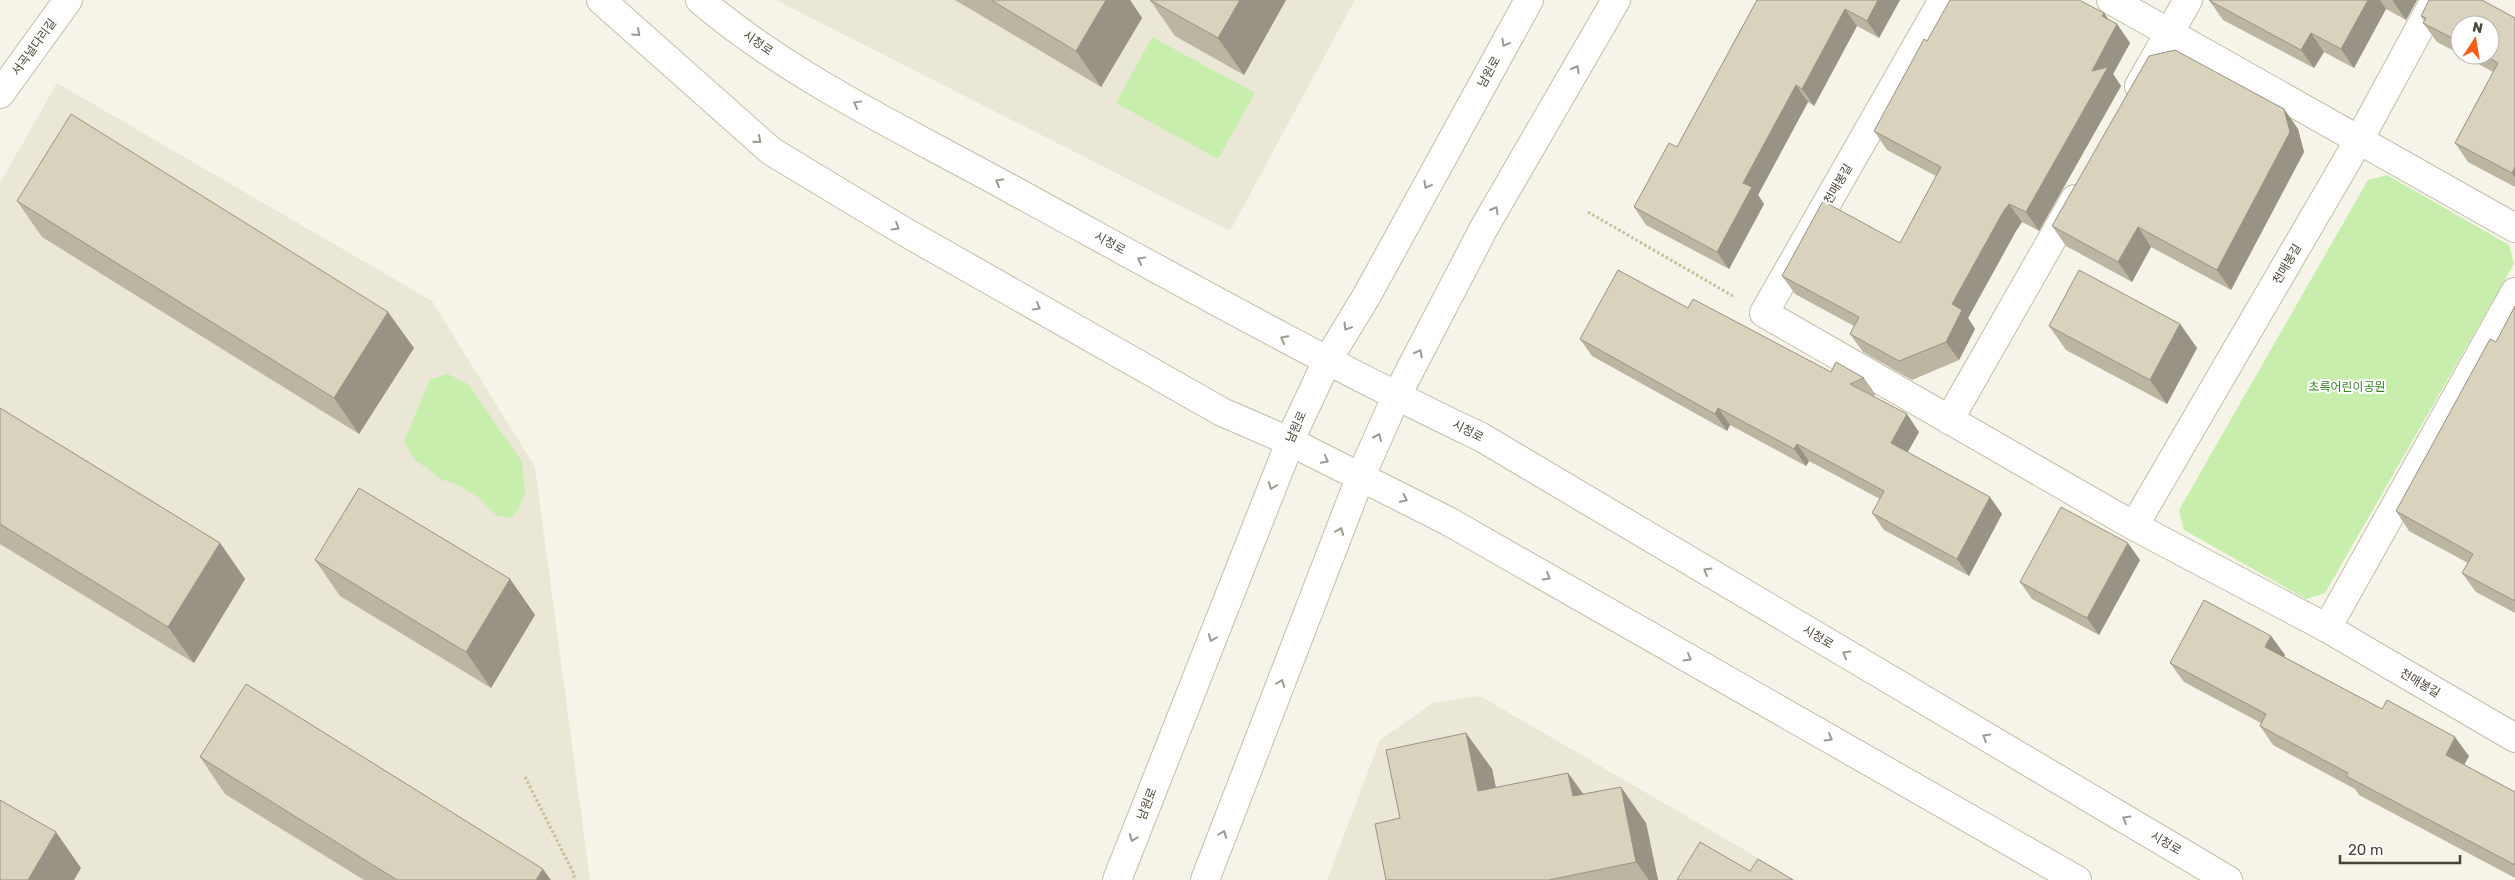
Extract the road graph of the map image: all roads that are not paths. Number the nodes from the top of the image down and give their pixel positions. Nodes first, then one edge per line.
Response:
1 (68, 0) edge
2 (600, 0) edge
3 (700, 0) edge
4 (1529, 0) edge
5 (1616, 0) edge
6 (1943, 0) edge
7 (2111, 0) edge
8 (2188, 0) edge
9 (2435, 0) edge
10 (2169, 33) junction
11 (0, 94) edge
12 (2125, 110) edge
13 (2359, 140) junction
14 (2086, 179) edge
15 (2515, 228) edge
16 (2515, 292) edge
17 (1327, 362) junction
18 (1396, 397) junction
19 (1949, 420) junction
20 (1289, 441) junction
21 (1360, 478) junction
22 (2134, 526) junction
23 (2327, 628) junction
24 (2514, 736) edge
25 (1116, 880) edge
26 (1206, 880) edge
27 (2077, 880) edge
28 (2228, 880) edge

1 - 11 street, 서곡널다리길
2 -> 20 street
17 -> 3 street, 시청로
4 -> 17 street, 남원로
18 -> 5 street
6 - 19 street, 천매봉길
7 - 10 street
8 - 10 street
9 - 13 street, 천매봉길
10 - 12 street
10 - 13 street
13 - 15 street
13 - 22 street, 천매봉길
14 - 19 street
16 - 23 street
17 - 18 street, 시청로
17 - 20 street, 남원로
21 -> 18 street
28 -> 18 street, 시청로
19 - 22 street, 천매봉길
20 -> 21 street
20 -> 25 street, 남원로
26 -> 21 street
21 -> 27 street
22 - 23 street, 천매봉길
23 - 24 street, 천매봉길

